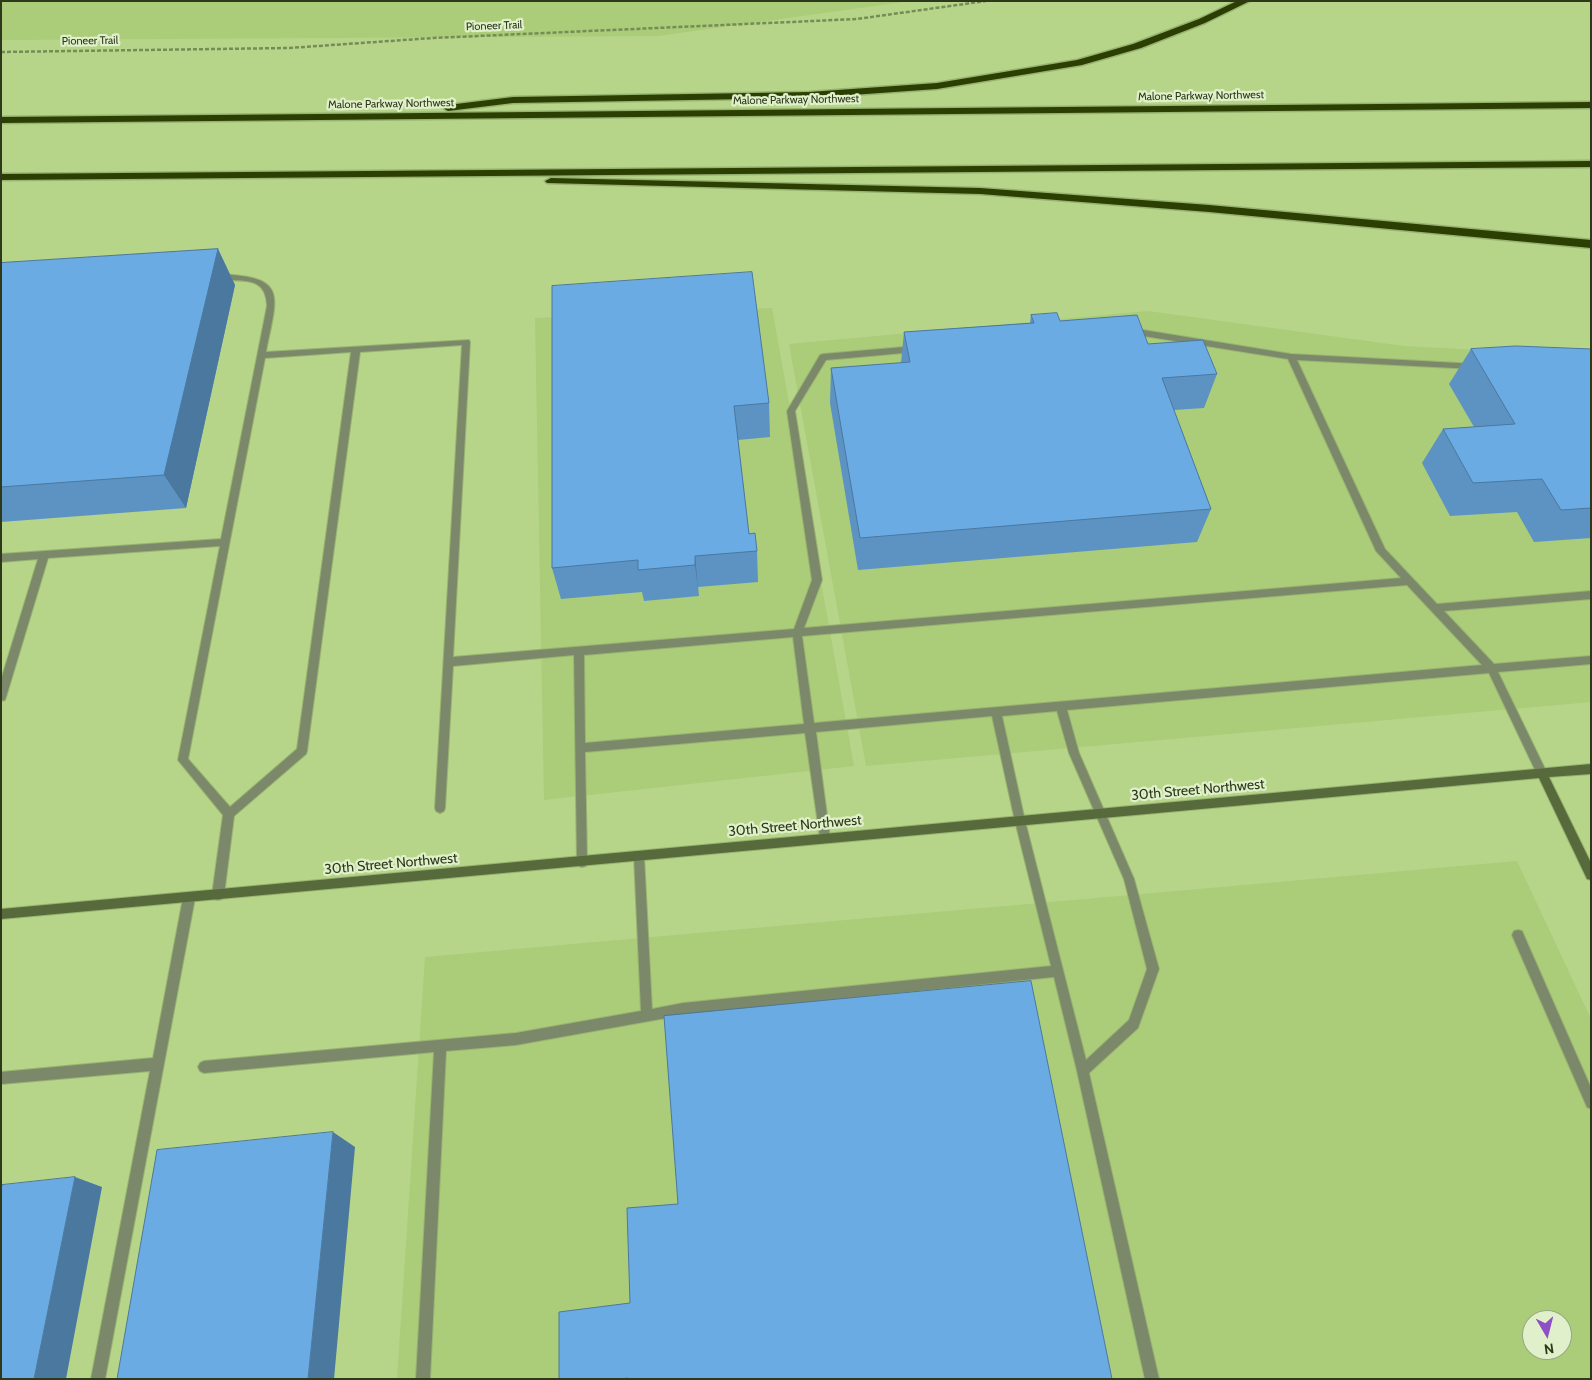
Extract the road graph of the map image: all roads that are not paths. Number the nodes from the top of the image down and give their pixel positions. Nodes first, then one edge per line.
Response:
1 (1245, 1) edge
2 (1591, 105) edge
3 (376, 117) junction
4 (1, 120) edge
5 (1591, 164) edge
6 (367, 173) junction
7 (1, 177) edge
8 (1591, 244) edge
9 (207, 277) edge
10 (1123, 332) edge
11 (929, 348) edge
12 (356, 349) junction
13 (261, 355) junction
14 (1291, 357) junction
15 (1484, 367) edge
16 (225, 542) junction
17 (44, 555) junction
18 (1, 558) edge
19 (1410, 581) junction
20 (1591, 594) edge
21 (1435, 608) junction
22 (797, 634) junction
23 (578, 651) junction
24 (1591, 660) edge
25 (448, 662) junction
26 (1492, 668) junction
27 (1, 697) edge
28 (1061, 706) junction
29 (996, 711) junction
30 (808, 728) junction
31 (580, 748) junction
32 (1591, 769) edge
33 (1542, 773) junction
34 (440, 808) dead end
35 (229, 814) junction
36 (1100, 814) junction
37 (1020, 821) junction
38 (825, 838) junction
39 (639, 856) junction
40 (582, 862) junction
41 (1591, 875) edge
42 (218, 895) junction
43 (190, 898) junction
44 (1, 914) edge
45 (1518, 935) dead end
46 (1058, 971) junction
47 (647, 1016) junction
48 (440, 1046) junction
49 (157, 1064) junction
50 (204, 1067) dead end
51 (1084, 1071) junction
52 (1, 1078) edge
53 (1591, 1103) edge
54 (98, 1379) edge
55 (423, 1379) edge
56 (1152, 1379) edge

1 - 3 highway
2 - 3 highway, Malone Parkway Northwest
3 - 4 highway, Malone Parkway Northwest
5 - 6 highway
6 - 7 highway
6 - 8 highway
9 - 13 lane
10 - 14 lane
11 - 22 lane
12 - 13 lane
12 - 25 lane
12 - 35 lane
13 - 16 lane
14 - 15 lane
14 - 19 lane
16 - 17 lane
16 - 35 lane
17 - 18 lane
17 - 27 lane
19 - 21 lane
19 - 22 lane
20 - 21 lane
21 - 26 lane
22 - 23 lane
22 - 30 lane
23 - 25 lane
23 - 31 lane
24 - 26 lane
25 - 34 lane
26 - 28 lane
26 - 33 lane
28 - 29 lane
28 - 36 lane
29 - 30 lane
29 - 37 lane
30 - 31 lane
30 - 38 lane
31 - 40 lane
32 - 33 main road, 30th Street Northwest
33 - 36 main road, 30th Street Northwest
33 - 41 main road
35 - 42 lane
36 - 37 main road, 30th Street Northwest
36 - 51 lane
37 - 38 main road, 30th Street Northwest
37 - 46 lane
38 - 39 main road, 30th Street Northwest
39 - 40 main road, 30th Street Northwest
39 - 47 lane
40 - 42 main road, 30th Street Northwest
42 - 43 main road, 30th Street Northwest
43 - 44 main road, 30th Street Northwest
43 - 49 lane
45 - 53 lane
46 - 47 lane
46 - 51 lane
47 - 48 lane
48 - 50 lane
48 - 55 lane
49 - 52 lane
49 - 54 lane
51 - 56 lane

